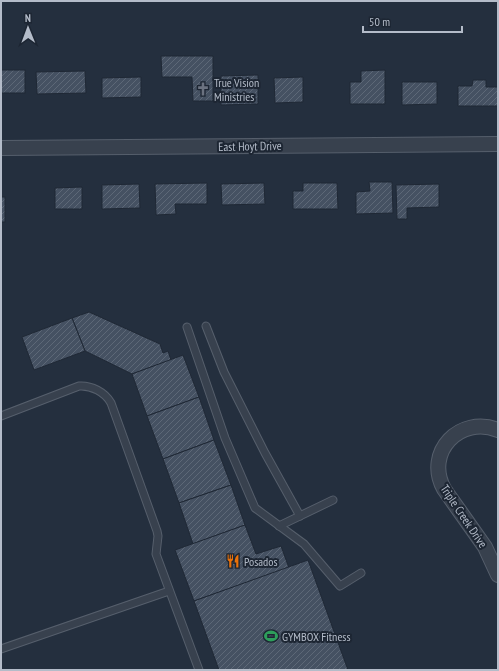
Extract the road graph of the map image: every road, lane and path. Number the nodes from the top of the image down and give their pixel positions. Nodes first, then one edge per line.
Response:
1 (498, 144) edge
2 (1, 148) edge
3 (206, 326) dead end
4 (187, 327) dead end
5 (1, 416) edge
6 (498, 430) edge
7 (333, 500) dead end
8 (300, 516) junction
9 (279, 526) junction
10 (361, 573) dead end
11 (498, 575) edge
12 (170, 591) junction
13 (1, 649) edge
14 (199, 670) edge

1 - 2 street, East Hoyt Drive
3 - 8 lane
4 - 9 lane
5 - 12 lane
6 - 11 street, Triple Creek Drive
7 - 8 lane
8 - 9 lane
9 - 10 lane
12 - 13 lane
12 - 14 lane

